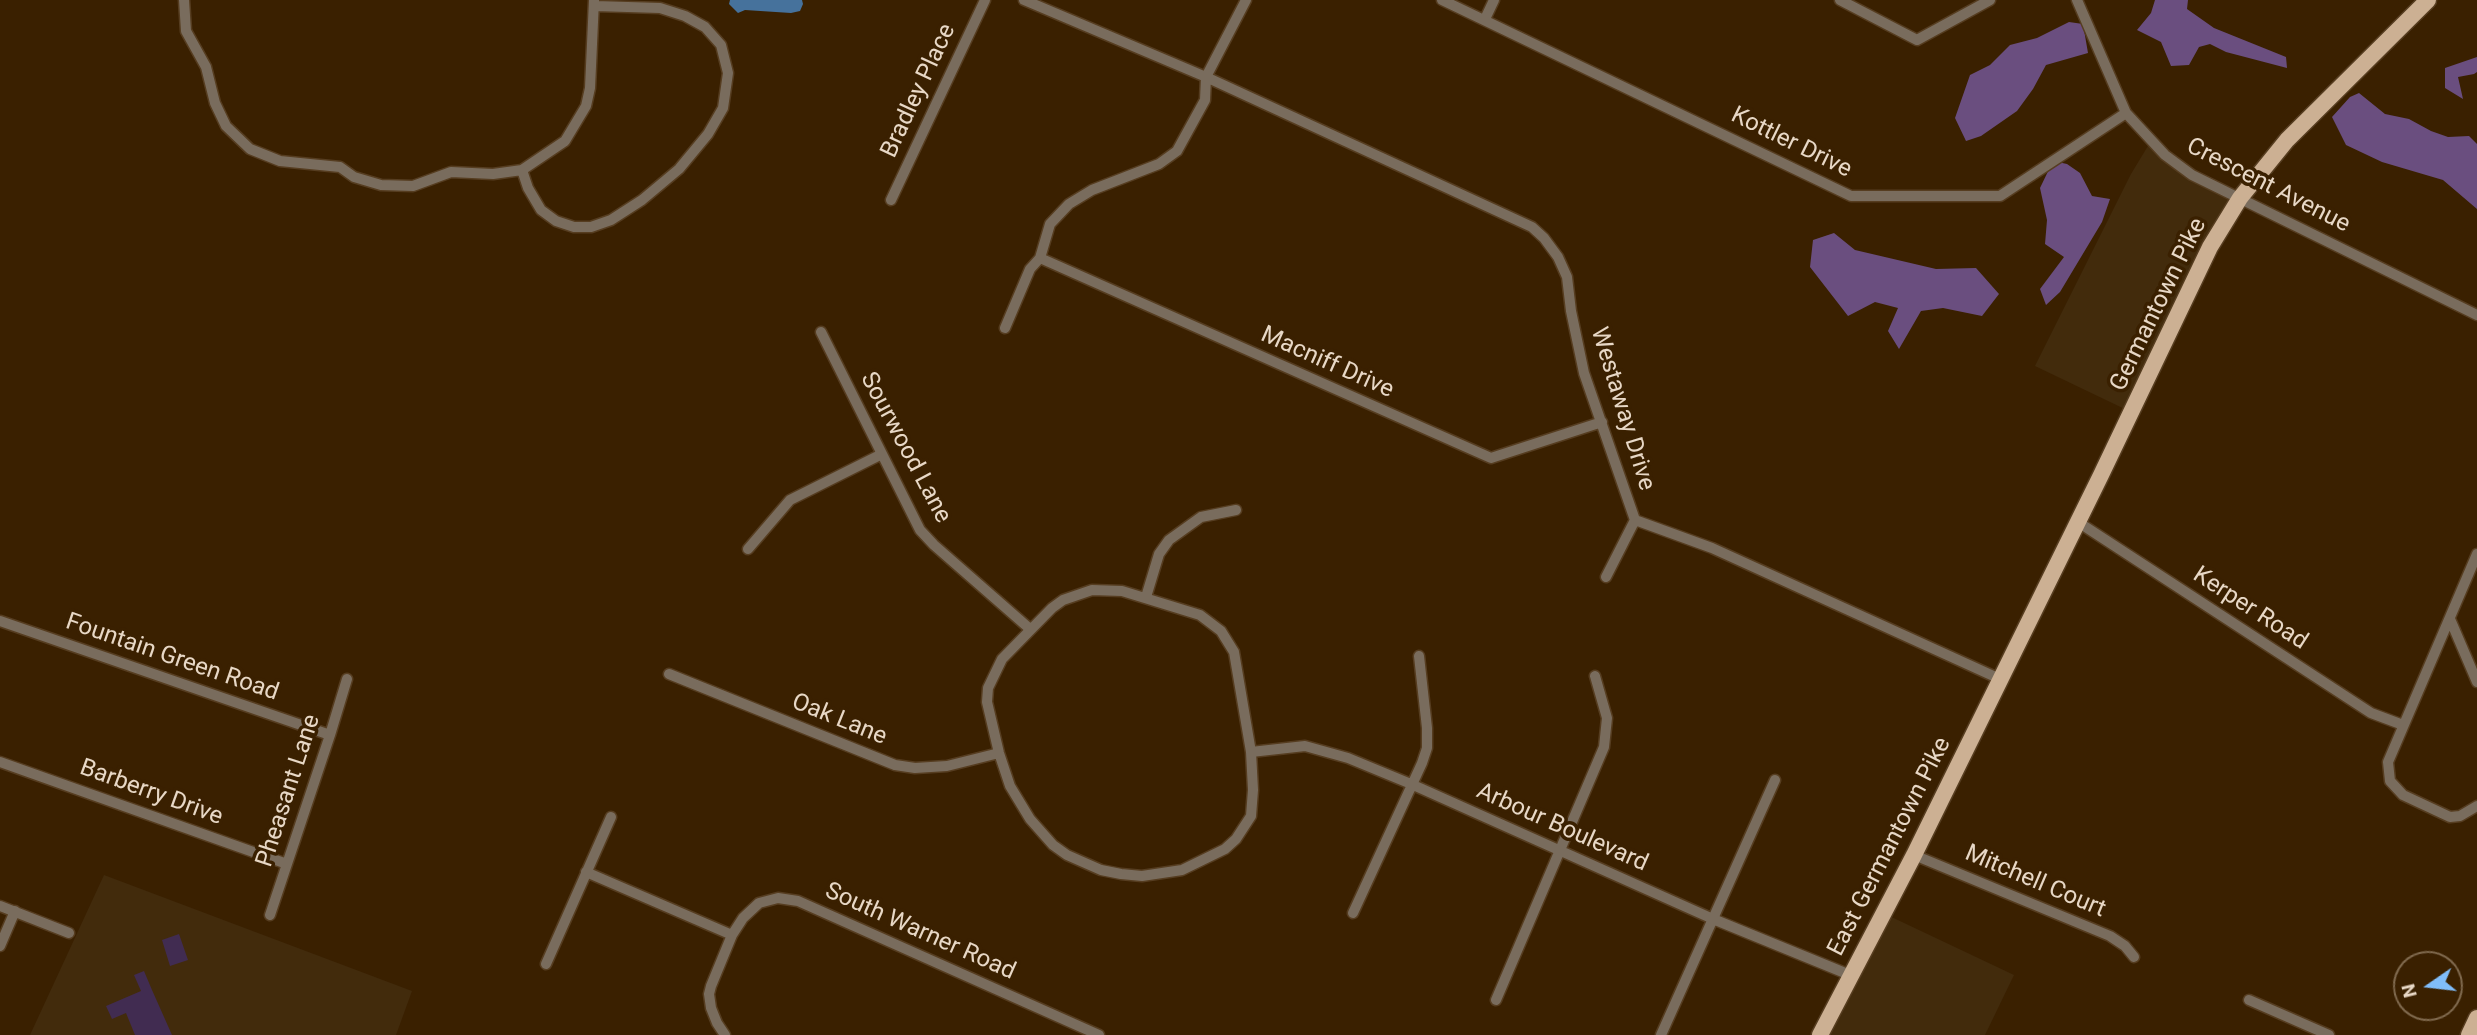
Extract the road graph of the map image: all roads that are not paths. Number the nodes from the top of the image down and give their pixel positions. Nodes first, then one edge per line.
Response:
1 (184, 0) edge
2 (985, 0) edge
3 (1024, 0) edge
4 (1246, 0) edge
5 (1442, 0) edge
6 (1494, 0) edge
7 (1840, 0) edge
8 (1990, 0) edge
9 (2077, 0) edge
10 (2428, 0) edge
11 (595, 3) edge
12 (1485, 19) junction
13 (1206, 76) junction
14 (2126, 113) junction
15 (522, 170) junction
16 (2240, 198) junction
17 (891, 200) dead end
18 (1040, 258) junction
19 (2477, 315) edge
20 (1005, 327) dead end
21 (821, 332) dead end
22 (1602, 422) junction
23 (882, 454) junction
24 (1236, 510) dead end
25 (1635, 520) junction
26 (2078, 522) junction
27 (748, 549) dead end
28 (2477, 554) edge
29 (1606, 577) dead end
30 (1146, 597) junction
31 (2450, 619) junction
32 (0, 621) edge
33 (1030, 629) junction
34 (1419, 656) dead end
35 (669, 674) dead end
36 (1595, 676) dead end
37 (347, 679) dead end
38 (2000, 679) junction
39 (2477, 682) edge
40 (2403, 725) junction
41 (330, 735) junction
42 (1251, 752) junction
43 (999, 753) junction
44 (0, 762) edge
45 (1775, 780) dead end
46 (1411, 784) junction
47 (2477, 806) edge
48 (611, 817) dead end
49 (1559, 851) junction
50 (1914, 855) junction
51 (287, 863) junction
52 (586, 872) junction
53 (0, 906) edge
54 (15, 911) junction
55 (1353, 913) dead end
56 (270, 915) dead end
57 (1713, 919) junction
58 (69, 933) dead end
59 (732, 934) junction
60 (0, 946) edge
61 (2134, 957) dead end
62 (546, 964) dead end
63 (1850, 975) junction
64 (1496, 1000) dead end
65 (2249, 1000) dead end
66 (2477, 1018) edge
67 (725, 1035) edge
68 (1099, 1035) edge
69 (1661, 1035) edge
70 (1819, 1035) edge
71 (2329, 1035) edge
72 (2469, 1035) edge

1 - 15 street
2 - 17 street, Bradley Place
3 - 13 street, Westaway Drive
4 - 13 street
5 - 12 street, Kottler Drive
6 - 12 street
7 - 8 street
9 - 14 street, Crescent Avenue
10 - 16 main road, Germantown Pike
11 - 15 street
11 - 15 street
12 - 14 street, Kottler Drive
13 - 18 street
13 - 22 street, Westaway Drive
14 - 16 street, Crescent Avenue
16 - 19 street, Crescent Avenue
16 - 26 main road, Germantown Pike
18 - 20 street
18 - 22 street, Macniff Drive
21 - 23 street, Sourwood Lane
22 - 25 street, Westaway Drive
23 - 27 street
23 - 33 street, Sourwood Lane
24 - 30 street
25 - 29 street
25 - 38 street, Westaway Drive
26 - 38 main road, Germantown Pike
26 - 40 street, Kerper Road
28 - 31 street
30 - 33 street
30 - 42 street
31 - 39 street
31 - 40 street
32 - 41 street, Fountain Green Road
33 - 43 street
34 - 46 street
35 - 43 street, Oak Lane
36 - 49 street
37 - 41 street, Pheasant Lane
38 - 50 main road, East Germantown Pike
40 - 47 street
41 - 51 street, Pheasant Lane
42 - 43 street
42 - 46 street, Arbour Boulevard
44 - 51 street, Barberry Drive
45 - 57 street
46 - 49 street, Arbour Boulevard
46 - 55 street
48 - 52 street
49 - 57 street, Arbour Boulevard
49 - 64 street
50 - 61 street, Mitchell Court
50 - 63 main road, East Germantown Pike
51 - 56 street, Pheasant Lane
52 - 59 street
52 - 62 street
53 - 54 street
54 - 58 street
54 - 60 street
57 - 63 street, Arbour Boulevard
57 - 69 street
59 - 67 street, South Warner Road
59 - 68 street, South Warner Road
63 - 70 main road, East Germantown Pike
65 - 71 street
66 - 72 main road

